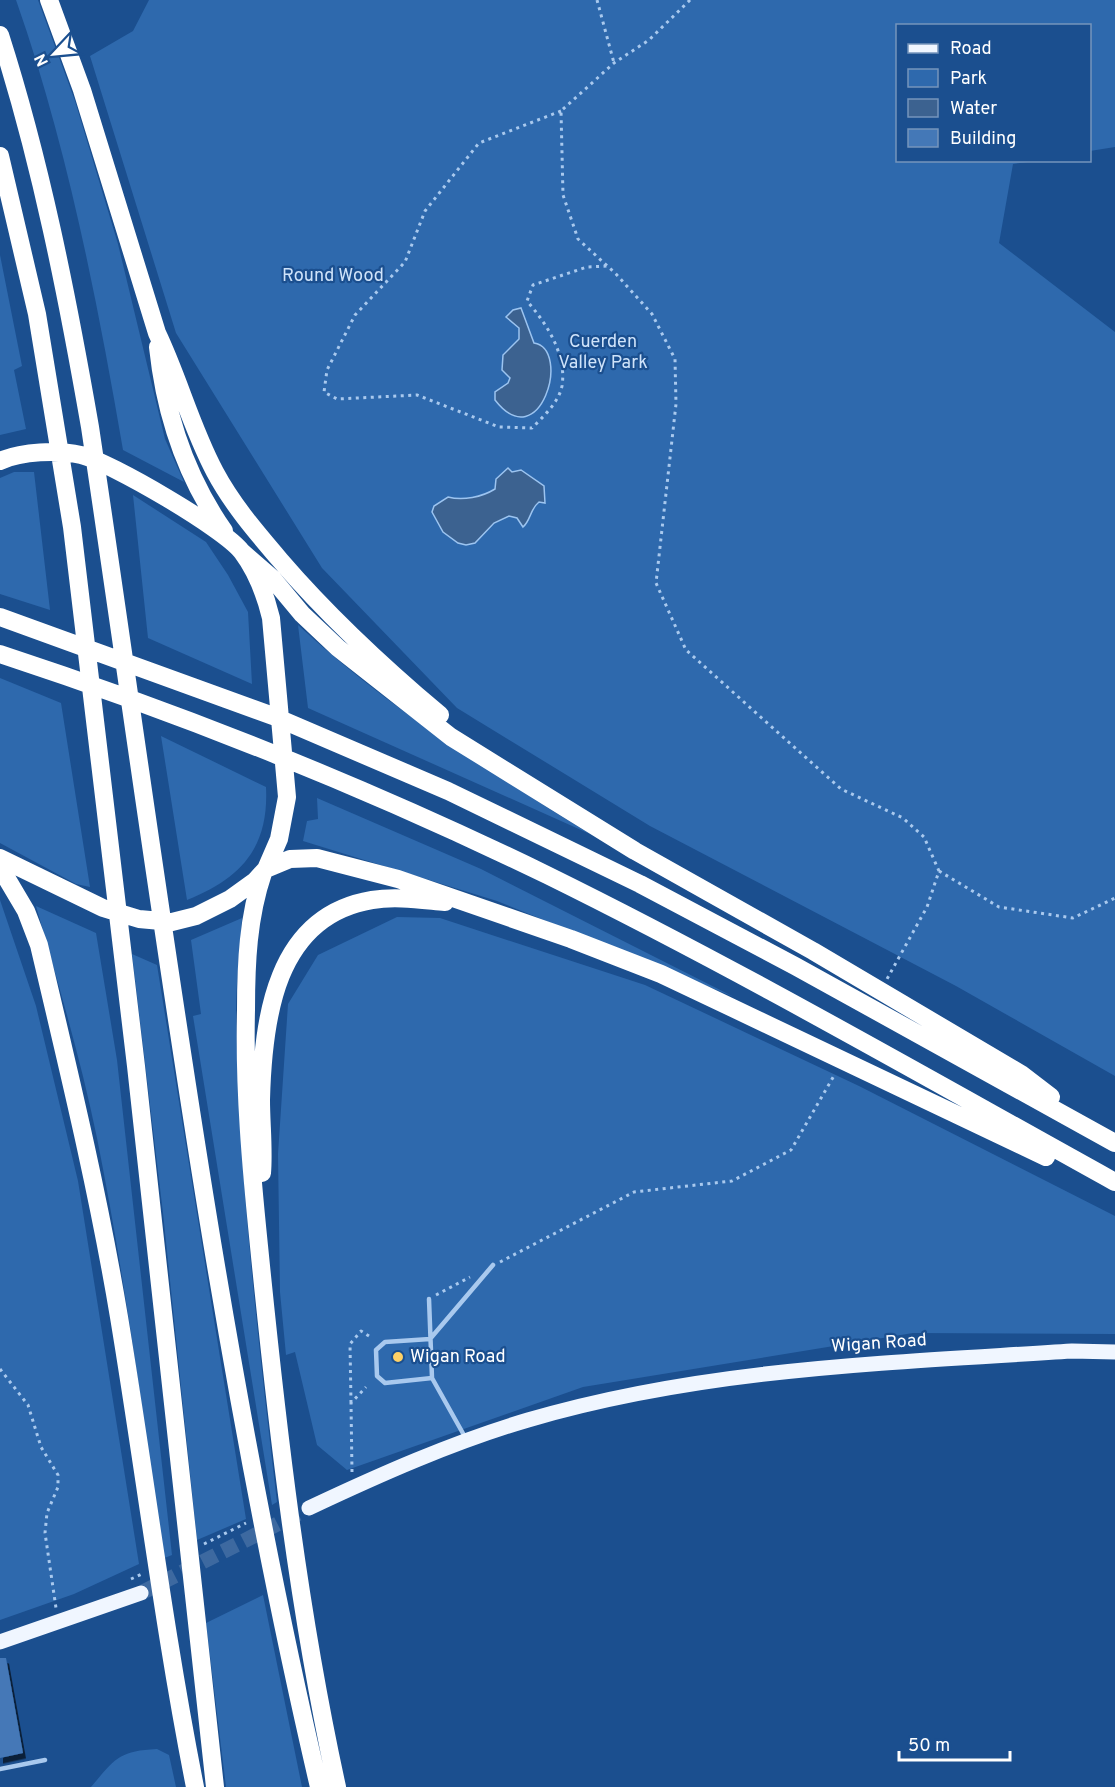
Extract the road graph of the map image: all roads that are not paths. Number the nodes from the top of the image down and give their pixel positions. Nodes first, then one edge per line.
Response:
1 (49, 0) edge
2 (0, 35) edge
3 (0, 156) edge
4 (157, 333) junction
5 (0, 461) edge
6 (235, 544) junction
7 (0, 617) edge
8 (0, 654) edge
9 (516, 778) junction
10 (0, 858) edge
11 (0, 867) edge
12 (265, 871) junction
13 (474, 905) junction
14 (1107, 1139) edge
15 (1115, 1182) edge
16 (1115, 1190) edge
17 (257, 1223) junction
18 (493, 1265) road end
19 (429, 1299) road end
20 (430, 1339) junction
21 (1115, 1352) edge
22 (432, 1378) junction
23 (468, 1441) junction
24 (309, 1508) tunnel mouth
25 (141, 1593) tunnel mouth
26 (0, 1642) edge
27 (45, 1760) dead end
28 (0, 1769) edge
29 (195, 1787) edge
30 (214, 1787) edge
31 (319, 1787) edge
32 (337, 1787) edge

1 - 4 highway
2 - 31 highway
3 - 30 highway
4 - 6 highway
4 - 9 highway
5 - 6 highway
6 - 9 highway
6 - 12 highway
7 - 14 highway
8 - 15 highway
9 - 14 highway
10 - 12 highway
11 - 29 highway
12 - 13 highway
12 - 17 highway
13 - 16 highway
13 - 17 highway
17 - 32 highway
18 - 20 lane
19 - 20 lane
20 - 22 lane
20 - 22 lane
21 - 23 main road, Wigan Road
22 - 23 lane
23 - 24 main road, Wigan Road
25 - 26 main road
27 - 28 lane

